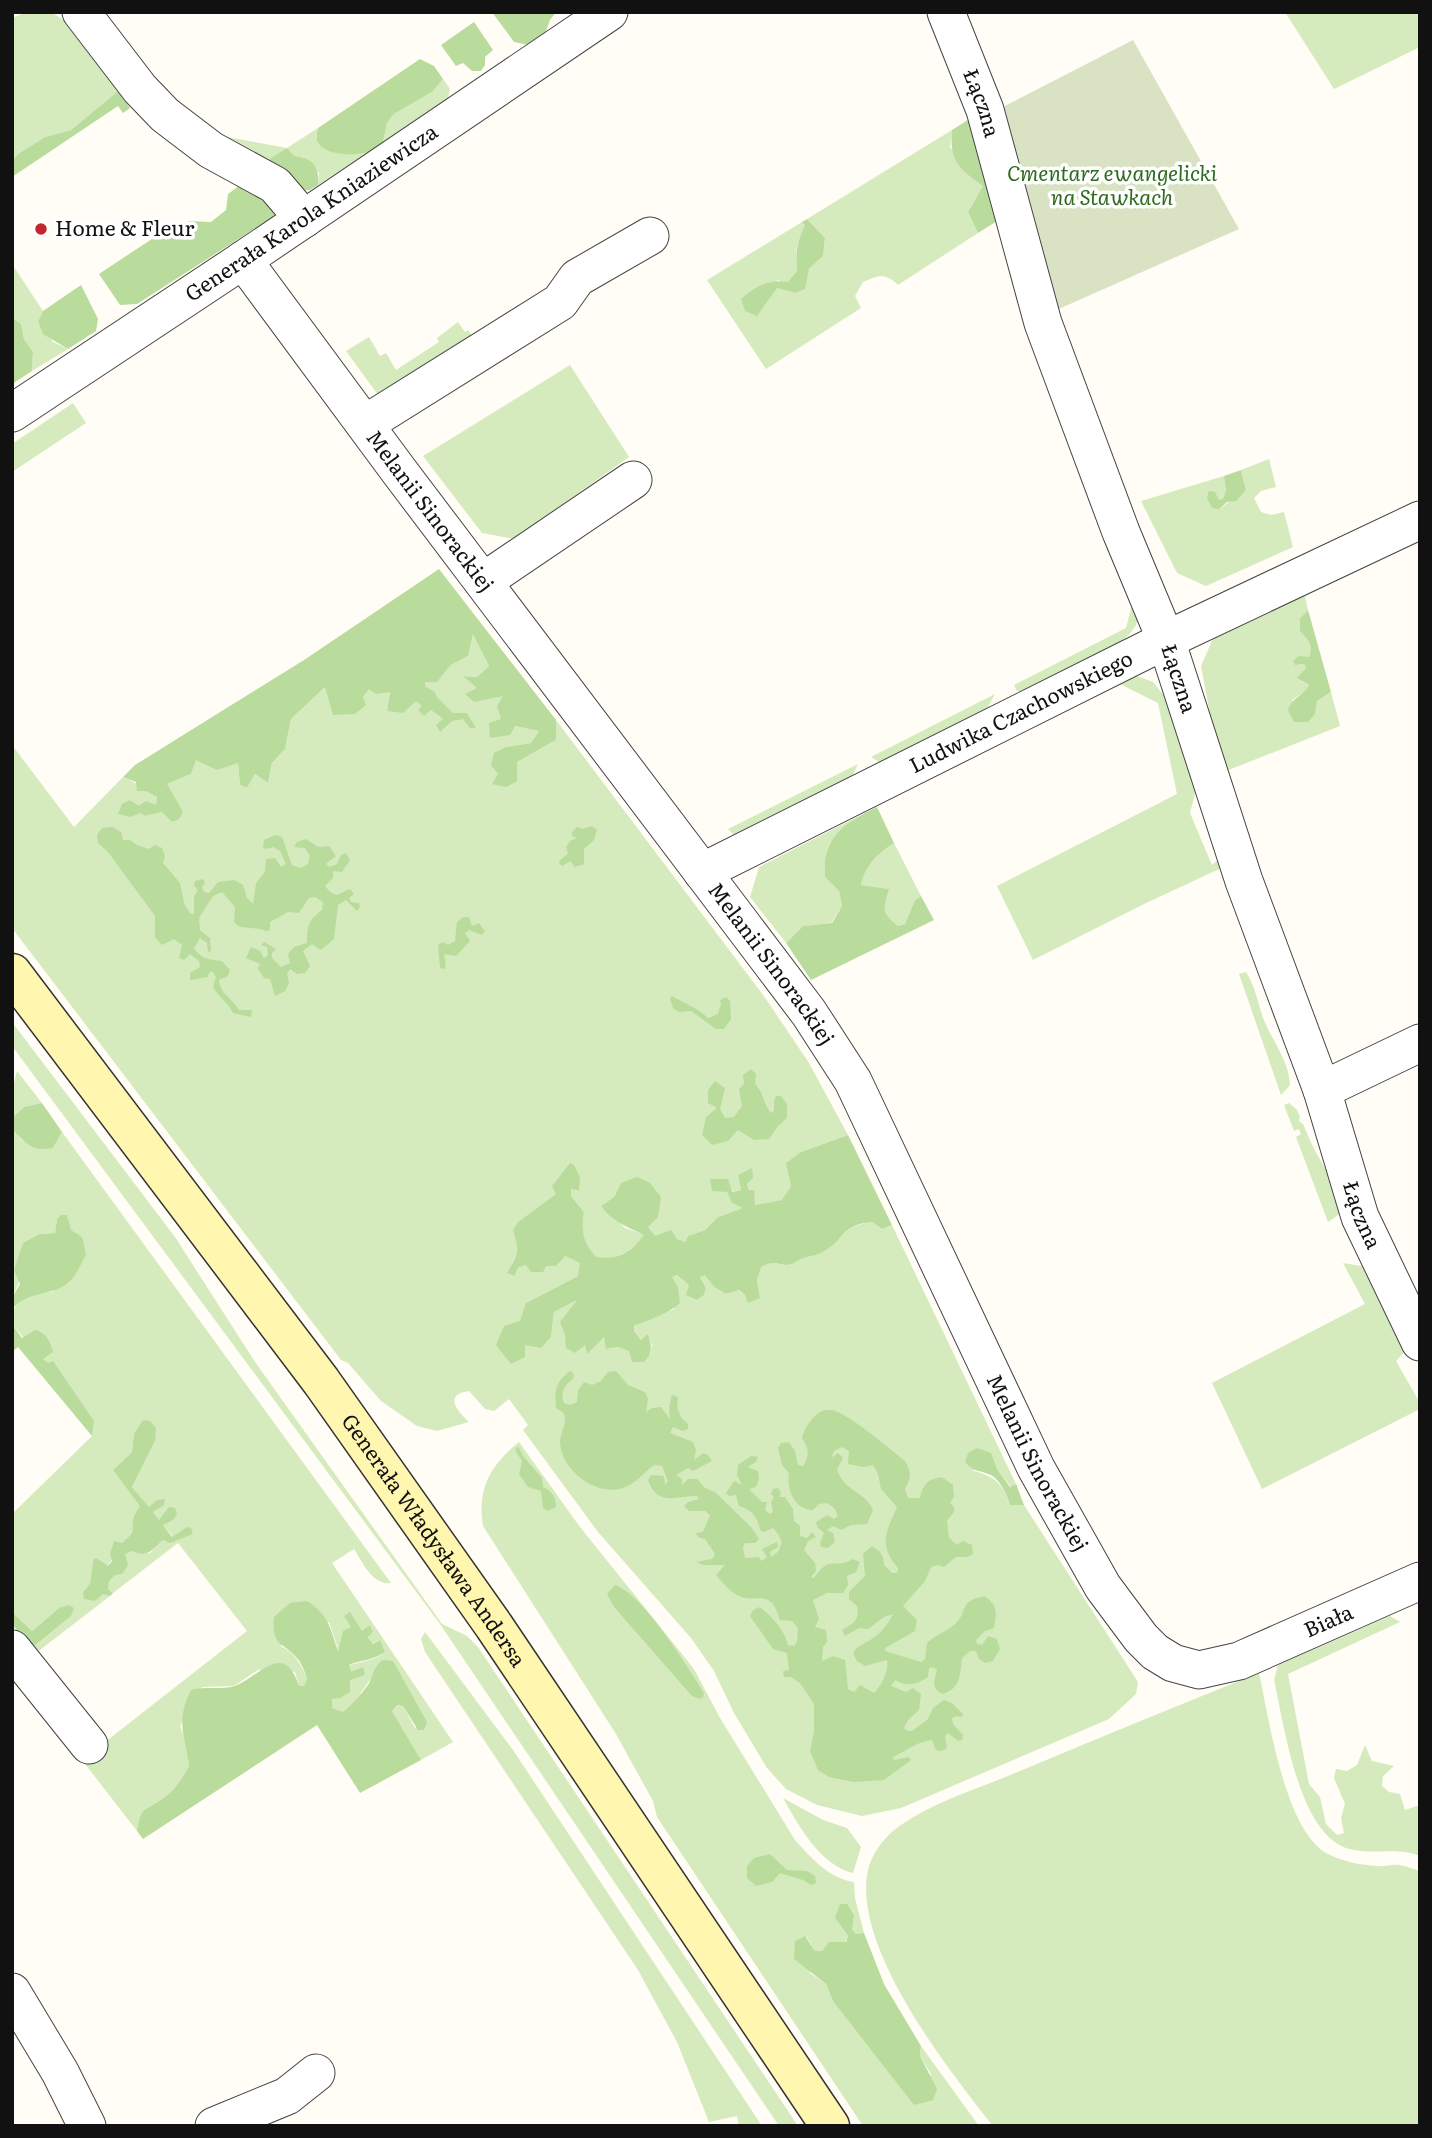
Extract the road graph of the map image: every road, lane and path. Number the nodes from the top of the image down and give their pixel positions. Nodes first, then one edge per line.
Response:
1 (80, 12) edge
2 (609, 12) edge
3 (946, 12) edge
4 (304, 219) junction
5 (650, 236) dead end
6 (243, 260) junction
7 (12, 413) edge
8 (365, 425) junction
9 (634, 480) dead end
10 (1420, 520) edge
11 (484, 581) junction
12 (1166, 640) junction
13 (702, 872) junction
14 (12, 973) edge
15 (1420, 1043) edge
16 (1322, 1090) junction
17 (1420, 1342) edge
18 (1420, 1581) edge
19 (12, 1649) edge
20 (1239, 1661) joint
21 (89, 1745) dead end
22 (12, 1992) edge
23 (316, 2073) dead end
24 (87, 2126) edge
25 (214, 2126) edge
26 (830, 2126) edge

1 - 4 street
2 - 4 street, Generała Karola Kniaziewicza
3 - 12 street, Łączna
4 - 6 street, Generała Karola Kniaziewicza
5 - 8 street
6 - 7 street, Generała Karola Kniaziewicza
6 - 8 street, Melanii Sinorackiej
8 - 11 street, Melanii Sinorackiej
9 - 11 street
10 - 12 street, Ludwika Czachowskiego
11 - 13 street, Melanii Sinorackiej
12 - 13 street, Ludwika Czachowskiego
12 - 16 street, Łączna
13 - 20 street, Melanii Sinorackiej
14 - 26 main road, Generała Władysława Andersa
15 - 16 street
16 - 17 street, Łączna
18 - 20 street, Biała
19 - 21 street
22 - 24 street
23 - 25 street

